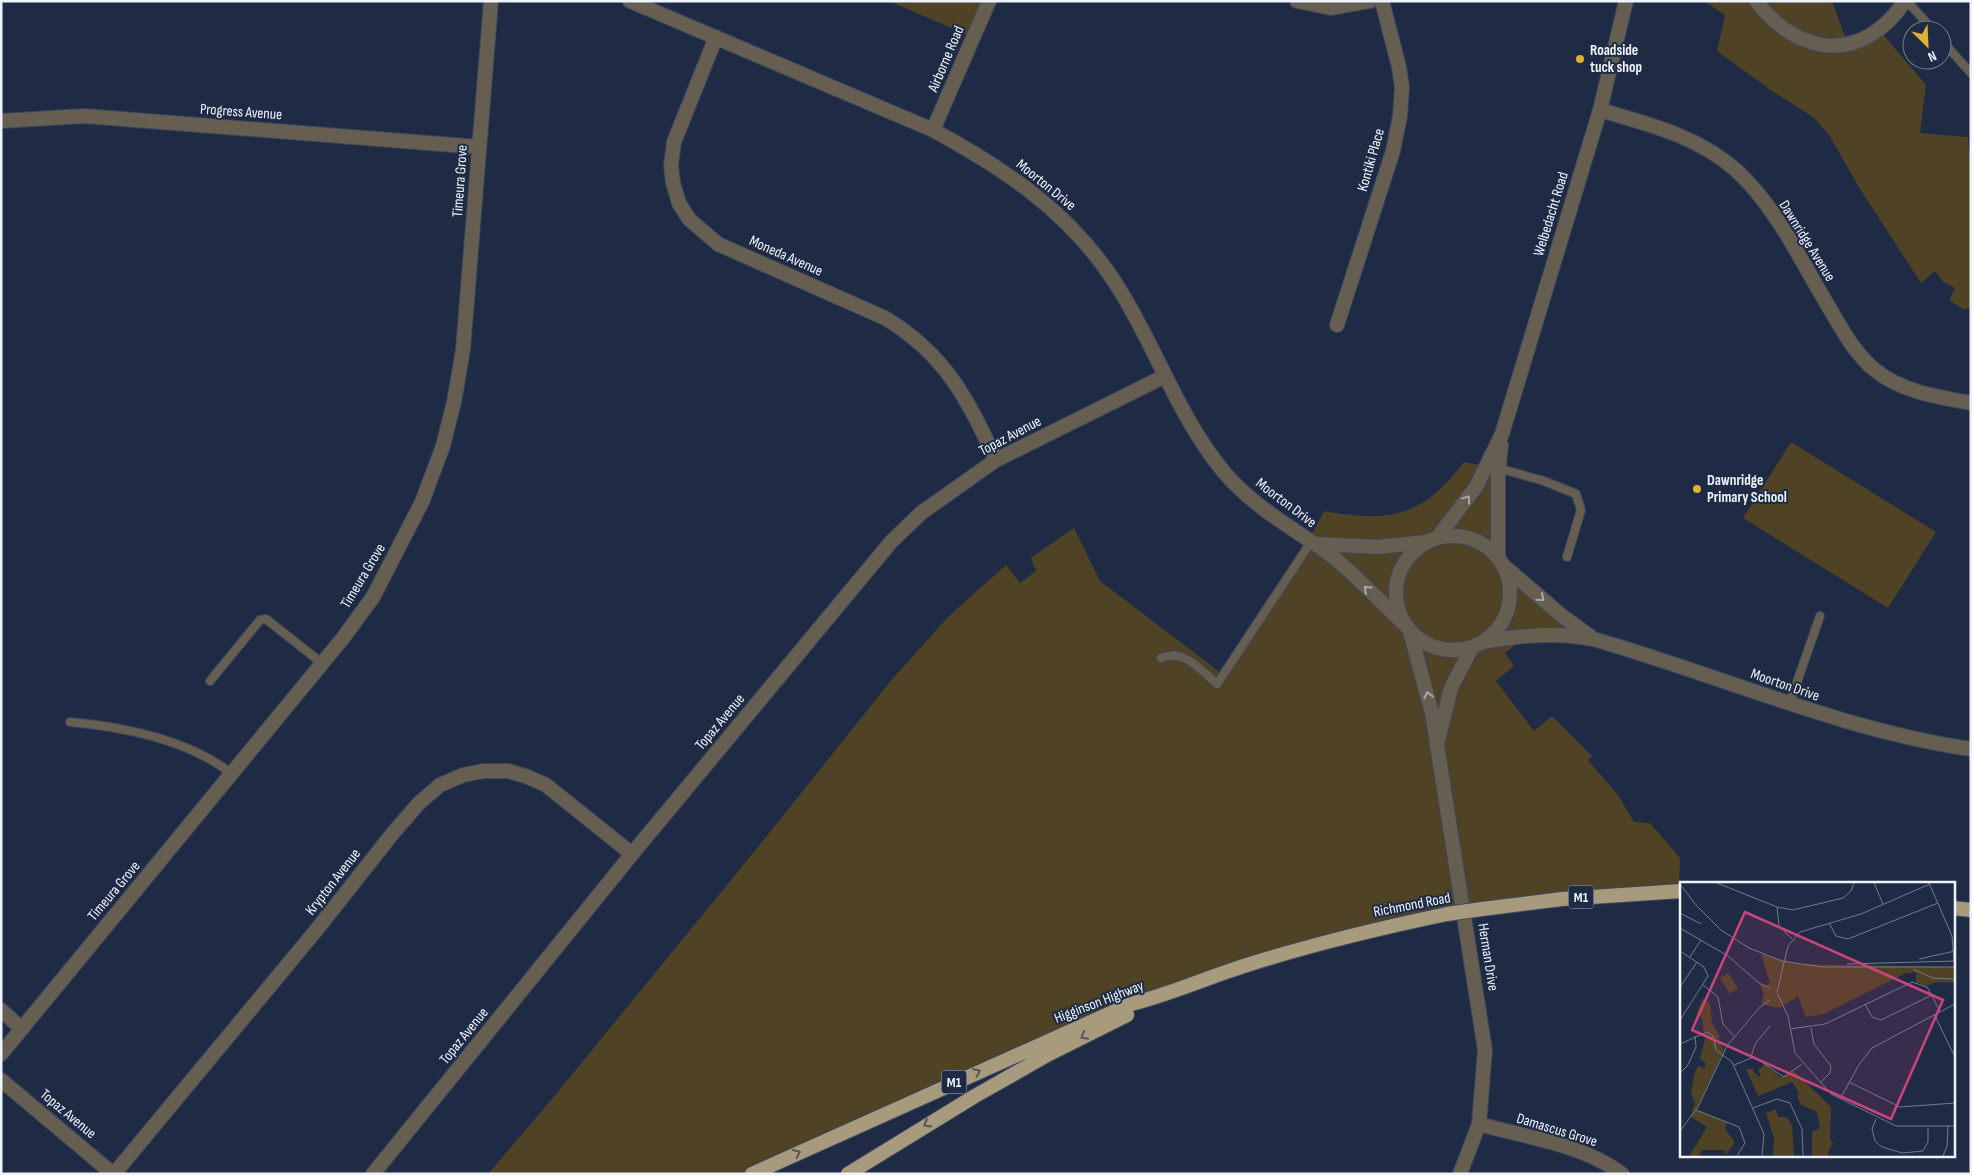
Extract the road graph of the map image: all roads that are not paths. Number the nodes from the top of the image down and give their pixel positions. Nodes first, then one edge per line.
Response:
1 (491, 1) edge
2 (630, 1) edge
3 (989, 1) edge
4 (1297, 1) edge
5 (1370, 1) edge
6 (1382, 1) edge
7 (1626, 1) edge
8 (1756, 1) edge
9 (1906, 1) edge
10 (1923, 20) edge
11 (716, 37) junction
12 (1952, 52) edge
13 (1971, 73) edge
14 (1600, 110) junction
15 (1, 121) edge
16 (933, 130) junction
17 (479, 147) junction
18 (1337, 324) dead end
19 (1165, 376) junction
20 (1971, 403) edge
21 (1502, 434) junction
22 (996, 460) junction
23 (1498, 468) junction
24 (1431, 540) junction
25 (1313, 543) junction
26 (1567, 557) dead end
27 (1501, 561) junction
28 (1820, 616) dead end
29 (1406, 627) junction
30 (1593, 638) junction
31 (1484, 642) junction
32 (1470, 649) junction
33 (1161, 658) dead end
34 (323, 664) junction
35 (210, 681) dead end
36 (1789, 705) junction
37 (70, 722) dead end
38 (1437, 743) junction
39 (1971, 750) edge
40 (232, 774) junction
41 (632, 854) junction
42 (1680, 891) edge
43 (1954, 908) edge
44 (1971, 910) edge
45 (1158, 997) junction
46 (1, 1010) edge
47 (21, 1028) junction
48 (1, 1054) edge
49 (1, 1080) edge
50 (1479, 1124) junction
51 (114, 1174) edge
52 (373, 1174) edge
53 (752, 1174) edge
54 (848, 1174) edge
55 (1460, 1174) edge
56 (1622, 1174) edge

1 - 17 street, Timeura Grove
2 - 11 street, Moorton Drive
3 - 16 street, Airborne Road
4 - 5 street
6 - 18 street, Kontiki Place
7 - 14 street, Welbedacht Road
8 - 9 street
9 - 10 lane
11 - 16 street, Moorton Drive
11 - 22 street, Moneda Avenue
12 - 13 lane
14 - 20 street, Dawnridge Avenue
14 - 21 street, Welbedacht Road
15 - 17 street, Progress Avenue
16 - 19 street, Moorton Drive
17 - 34 street, Timeura Grove
19 - 22 street, Topaz Avenue
19 - 25 street, Moorton Drive
21 - 23 street, Welbedacht Road
24 -> 21 street, Welbedacht Road
22 - 41 street, Topaz Avenue
23 - 26 lane
23 - 27 street, Welbedacht Road
24 - 25 street, Moorton Drive
24 - 27 street
24 - 29 street
29 -> 25 street, Moorton Drive
25 - 33 lane
27 -> 30 street, Moorton Drive
27 - 31 street
28 - 36 lane
29 - 32 street
38 -> 29 street, Herman Drive
30 - 31 street, Moorton Drive
30 - 36 street, Moorton Drive
31 - 32 street
32 - 38 street, Herman Drive
34 - 35 lane
34 - 40 street, Timeura Grove
36 - 39 street, Moorton Drive
37 - 40 lane
38 - 50 street, Herman Drive
40 - 47 street, Timeura Grove
41 - 51 street, Krypton Avenue
41 - 52 street, Topaz Avenue
42 - 45 highway, Richmond Road / M1, bridge
43 - 44 highway
53 -> 45 highway, Higginson Highway / M1
45 -> 54 highway, Higginson Highway / M1
46 - 47 street
47 - 48 street, Timeura Grove
49 - 51 street, Topaz Avenue
50 - 55 street, Herman Drive
50 - 56 street, Damascus Grove

